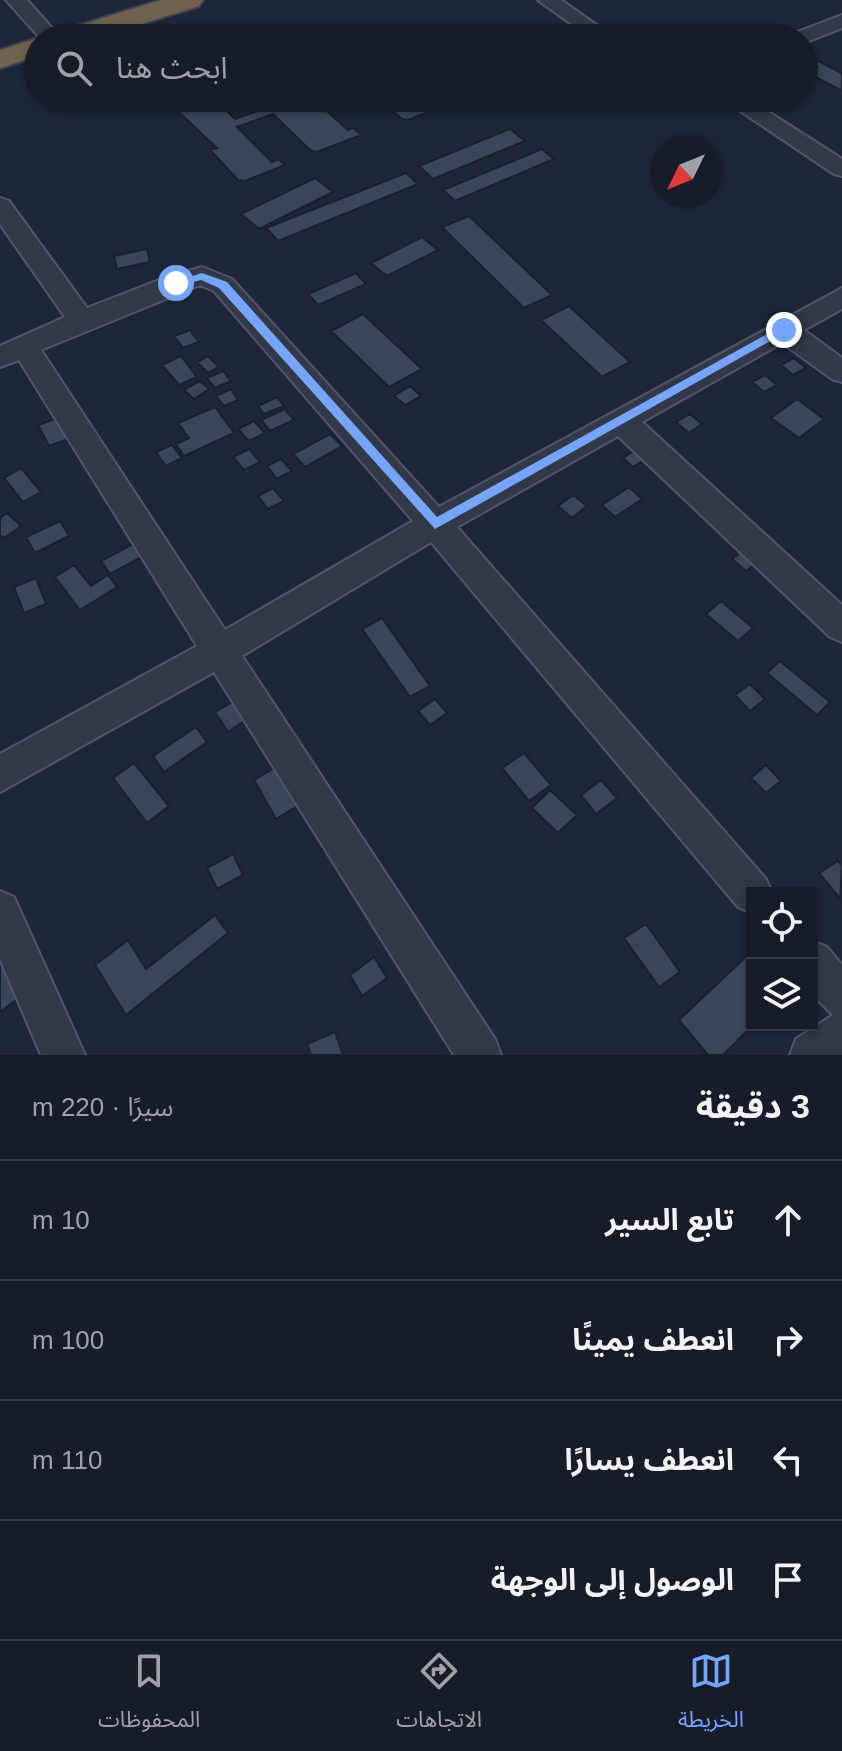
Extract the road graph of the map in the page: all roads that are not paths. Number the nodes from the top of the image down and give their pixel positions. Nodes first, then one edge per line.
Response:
1 (16, 0) edge
2 (189, 0) edge
3 (548, 0) edge
4 (842, 21) edge
5 (38, 24) edge
6 (113, 24) edge
7 (584, 24) edge
8 (818, 30) edge
9 (24, 51) edge
10 (0, 59) edge
11 (754, 112) edge
12 (842, 169) edge
13 (0, 206) edge
14 (842, 297) edge
15 (82, 321) junction
16 (784, 330) junction
17 (12, 352) edge
18 (842, 372) edge
19 (621, 421) junction
20 (435, 524) junction
21 (842, 627) edge
22 (220, 651) junction
23 (0, 774) edge
24 (747, 887) edge
25 (0, 911) edge
26 (818, 969) edge
27 (842, 997) edge
28 (842, 1033) edge
29 (63, 1055) edge
30 (479, 1055) edge
31 (812, 1055) edge

1 - 5 street
2 - 6 highway
3 - 7 street
4 - 8 street
9 - 10 highway
11 - 12 street
13 - 15 street
14 - 16 street
15 - 17 street
15 - 20 street
16 - 18 street
16 - 19 street
17 - 22 street
19 - 20 street
19 - 21 street
20 - 22 street
20 - 24 street
22 - 23 street
22 - 30 street
25 - 29 street
26 - 27 street
28 - 31 street

